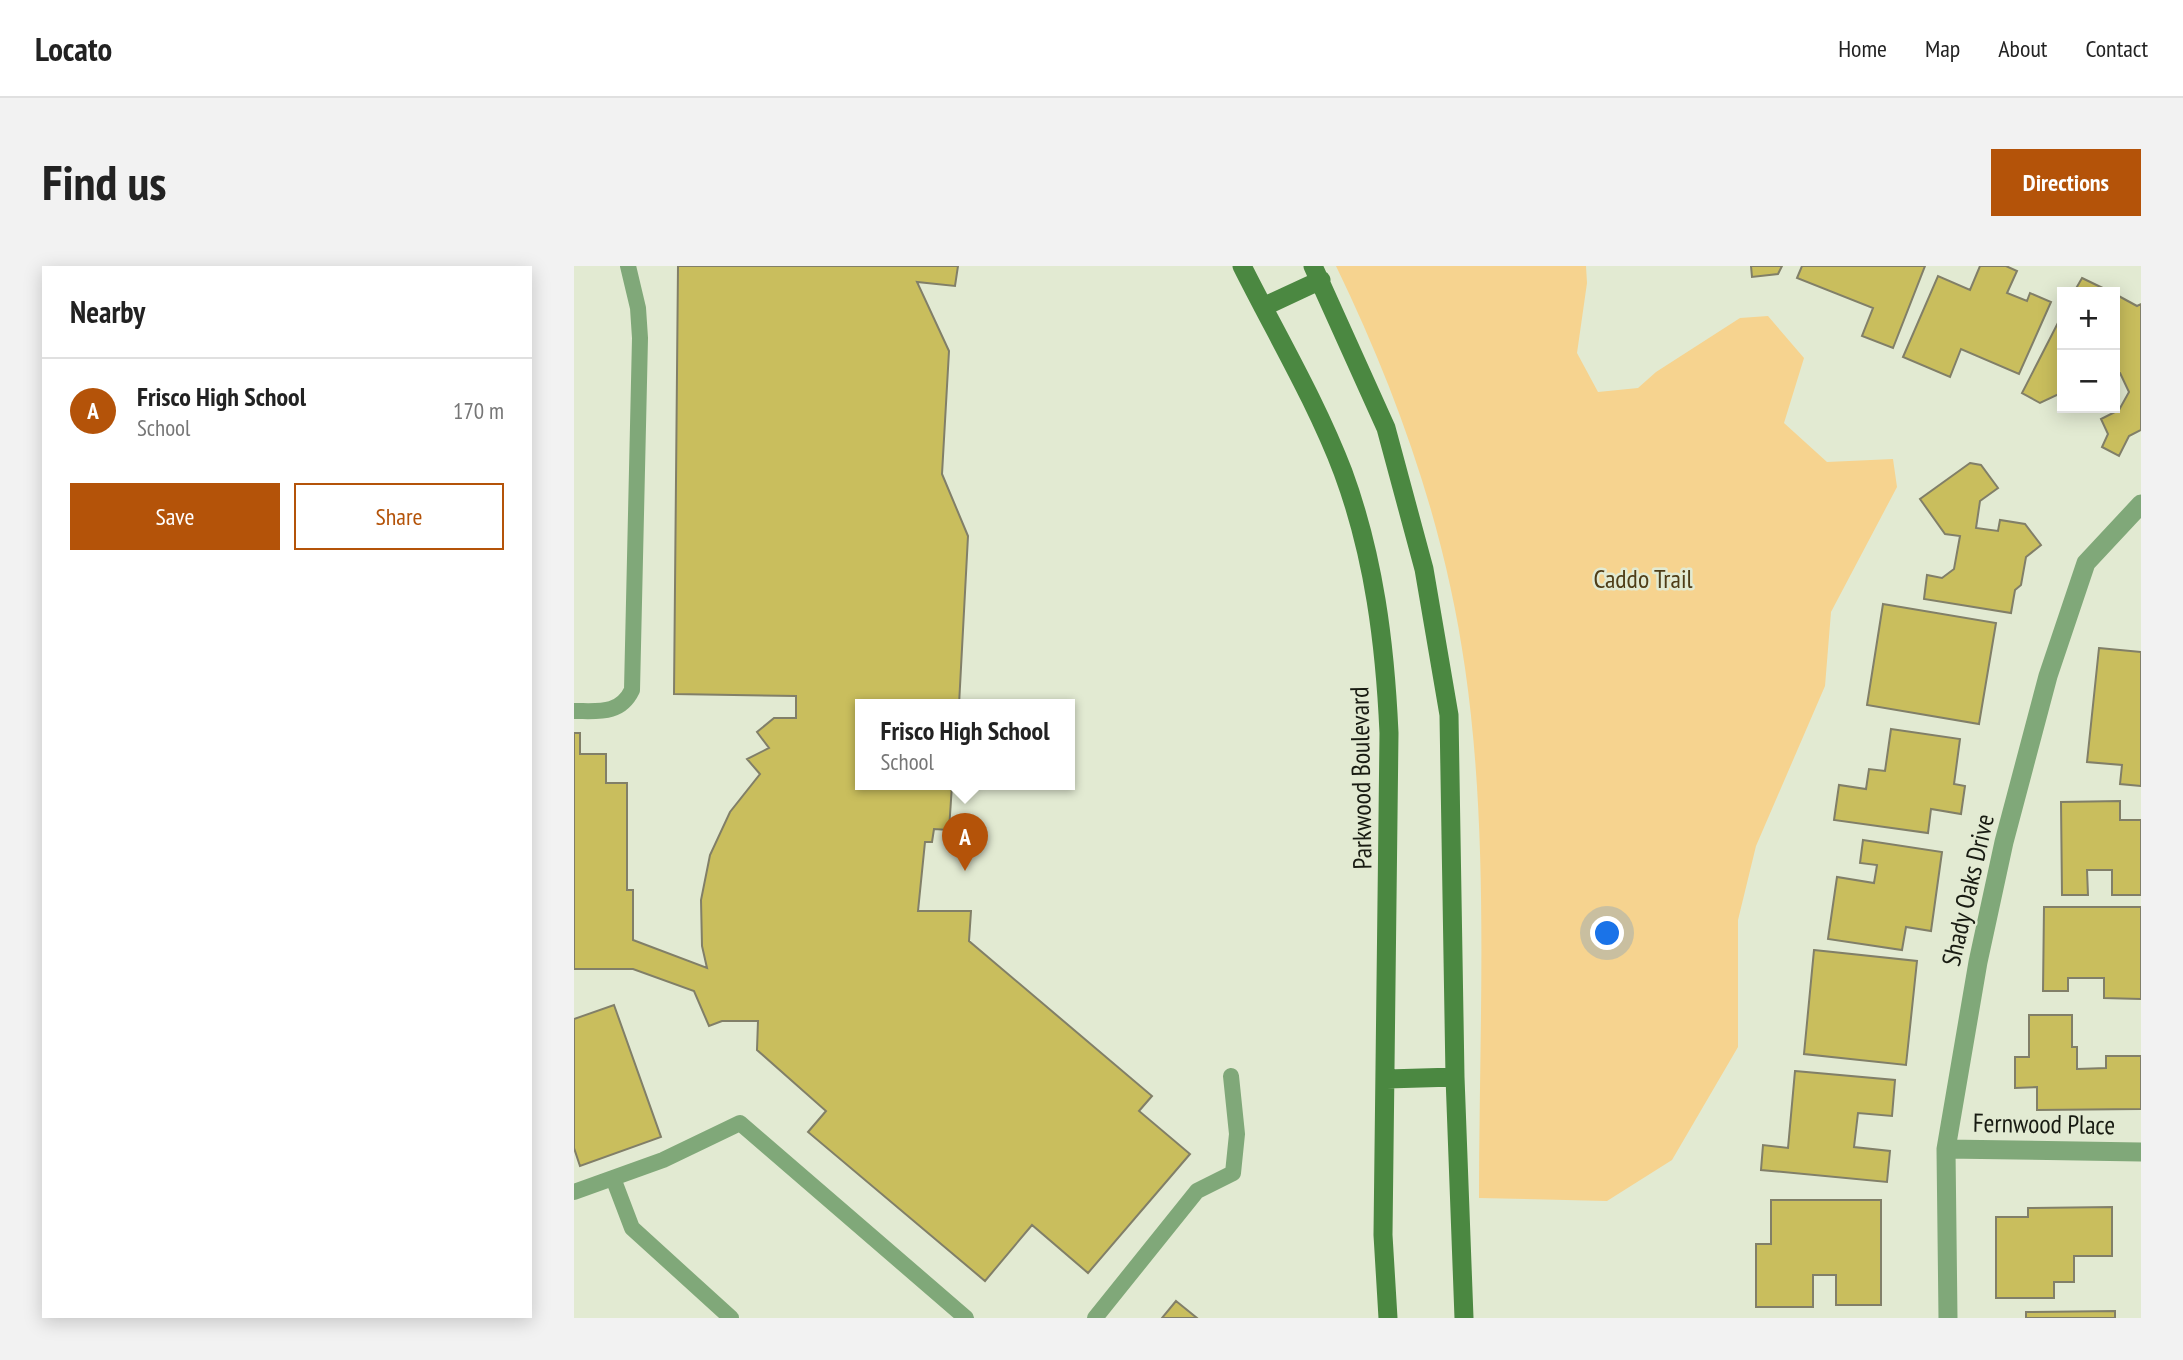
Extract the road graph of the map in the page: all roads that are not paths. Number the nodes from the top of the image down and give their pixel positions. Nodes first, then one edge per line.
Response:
1 (628, 266) edge
2 (1242, 266) edge
3 (1317, 273) edge
4 (1263, 307) junction
5 (2141, 504) edge
6 (574, 711) edge
7 (1231, 1076) dead end
8 (1455, 1077) junction
9 (1387, 1079) junction
10 (1946, 1149) junction
11 (2141, 1152) edge
12 (612, 1178) junction
13 (574, 1192) edge
14 (731, 1318) edge
15 (966, 1318) edge
16 (1095, 1318) edge
17 (1388, 1318) edge
18 (1464, 1318) edge
19 (1948, 1318) edge

1 - 6 lane
2 - 4 main road, Parkwood Boulevard
3 - 4 main road
3 - 8 main road
4 - 9 main road, Parkwood Boulevard
5 - 10 street, Shady Oaks Drive
7 - 16 lane
8 - 9 main road
8 - 18 main road
9 - 17 main road, Parkwood Boulevard
10 - 11 street, Fernwood Place
10 - 19 street, Shady Oaks Drive
12 - 13 lane
12 - 14 lane
12 - 15 lane

